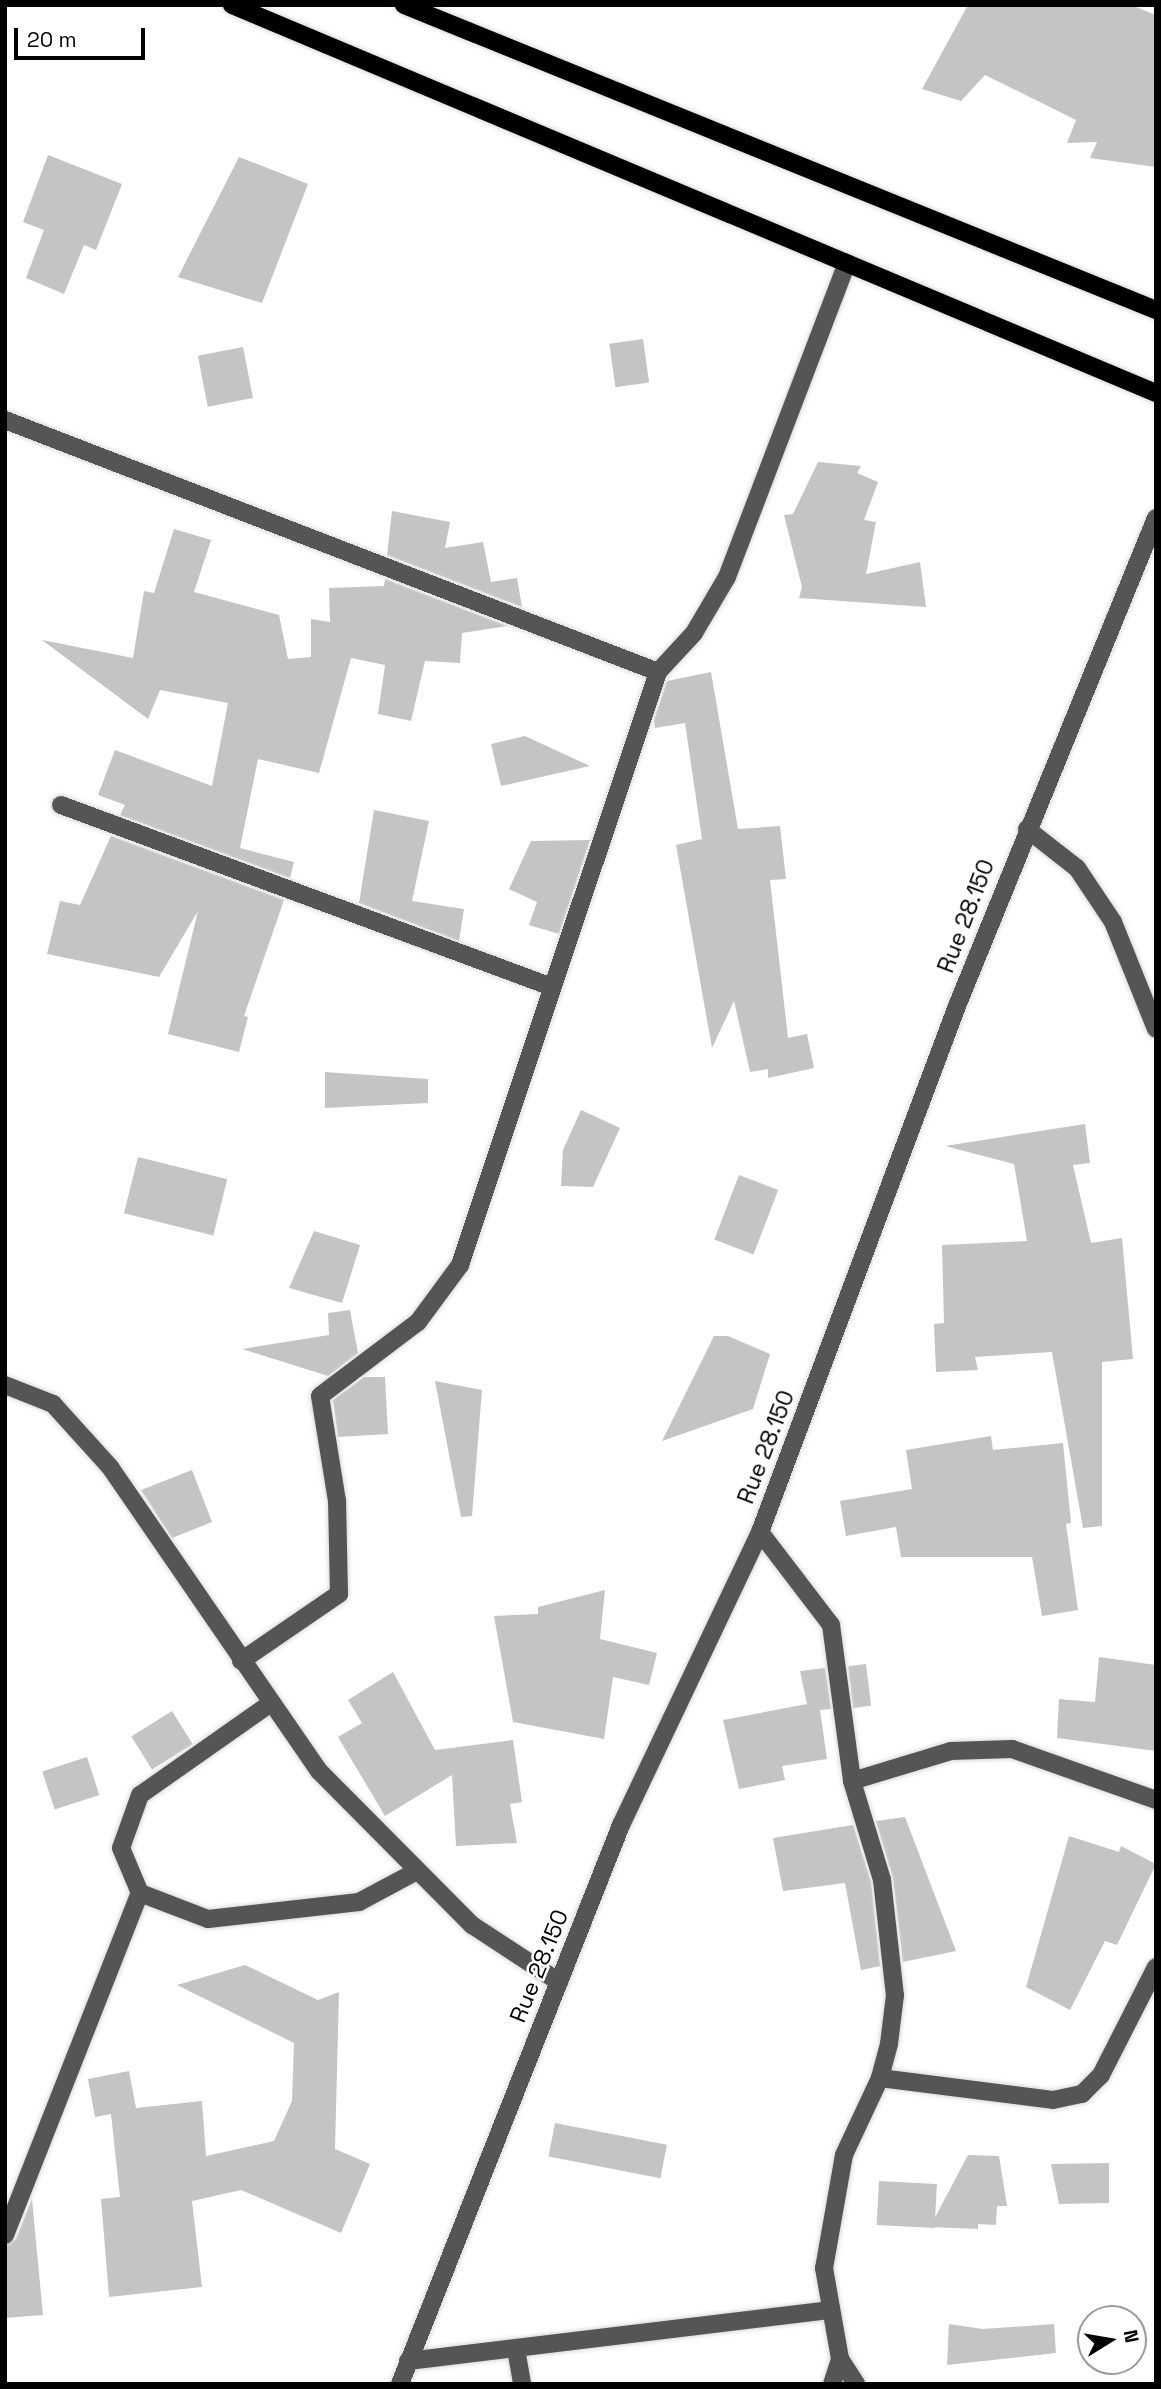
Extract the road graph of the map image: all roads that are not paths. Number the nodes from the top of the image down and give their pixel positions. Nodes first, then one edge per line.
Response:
1 (232, 5) edge
2 (404, 5) edge
3 (847, 263) junction
4 (1156, 310) edge
5 (1156, 393) edge
6 (5, 420) edge
7 (1156, 518) edge
8 (658, 672) junction
9 (61, 805) dead end
10 (1027, 829) junction
11 (552, 987) junction
12 (1156, 1029) edge
13 (5, 1385) edge
14 (760, 1532) junction
15 (241, 1661) junction
16 (271, 1703) junction
17 (852, 1781) junction
18 (1156, 1801) edge
19 (417, 1871) junction
20 (140, 1893) junction
21 (1156, 1966) edge
22 (559, 1982) junction
23 (880, 2078) junction
24 (5, 2235) edge
25 (830, 2310) junction
26 (516, 2349) junction
27 (840, 2359) junction
28 (408, 2361) junction
29 (400, 2384) edge
30 (522, 2384) edge
31 (832, 2384) edge
32 (856, 2384) edge

1 - 3 main road
2 - 4 main road
3 - 5 main road
3 - 8 street
6 - 8 street
7 - 10 street, Rue 28.150
8 - 11 street
9 - 11 street
10 - 12 street
10 - 14 street, Rue 28.150
11 - 15 street
13 - 15 street
14 - 17 street
14 - 22 street, Rue 28.150
15 - 16 street
16 - 19 street
16 - 20 street
17 - 18 street
17 - 23 street
19 - 20 street
19 - 22 street
20 - 24 street
21 - 23 street
22 - 28 street, Rue 28.150
23 - 25 street
25 - 26 street
25 - 27 street
26 - 28 street
26 - 30 street
27 - 31 street
27 - 32 street
28 - 29 street, Rue 28.150

